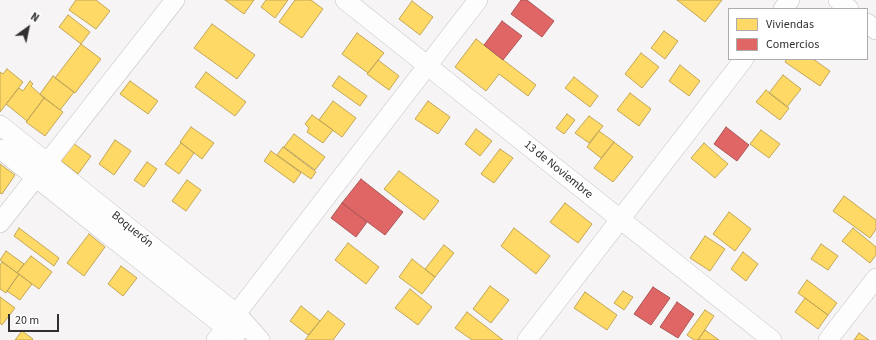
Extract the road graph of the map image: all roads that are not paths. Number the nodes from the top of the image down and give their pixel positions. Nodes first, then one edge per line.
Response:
1 (175, 0) edge
2 (345, 0) edge
3 (478, 0) edge
4 (790, 0) edge
5 (838, 0) edge
6 (784, 8) edge
7 (848, 8) edge
8 (868, 24) edge
9 (876, 30) edge
10 (743, 60) edge
11 (427, 66) junction
12 (0, 125) edge
13 (0, 148) edge
14 (41, 170) junction
15 (620, 219) junction
16 (0, 223) edge
17 (876, 278) edge
18 (226, 327) edge
19 (254, 340) edge
20 (260, 340) edge
21 (527, 340) edge
22 (772, 340) edge
23 (828, 340) edge

1 - 14 street
2 - 11 street, 13 de Noviembre
3 - 11 street
4 - 6 street
5 - 7 street
8 - 9 street
10 - 15 street
11 - 15 street, 13 de Noviembre
11 - 18 street
12 - 14 street, Boquerón
13 - 14 street, Boquerón
14 - 16 street
14 - 18 street, Boquerón
15 - 21 street
15 - 22 street, 13 de Noviembre
17 - 23 street
18 - 19 street, Boquerón
18 - 20 street, Boquerón

